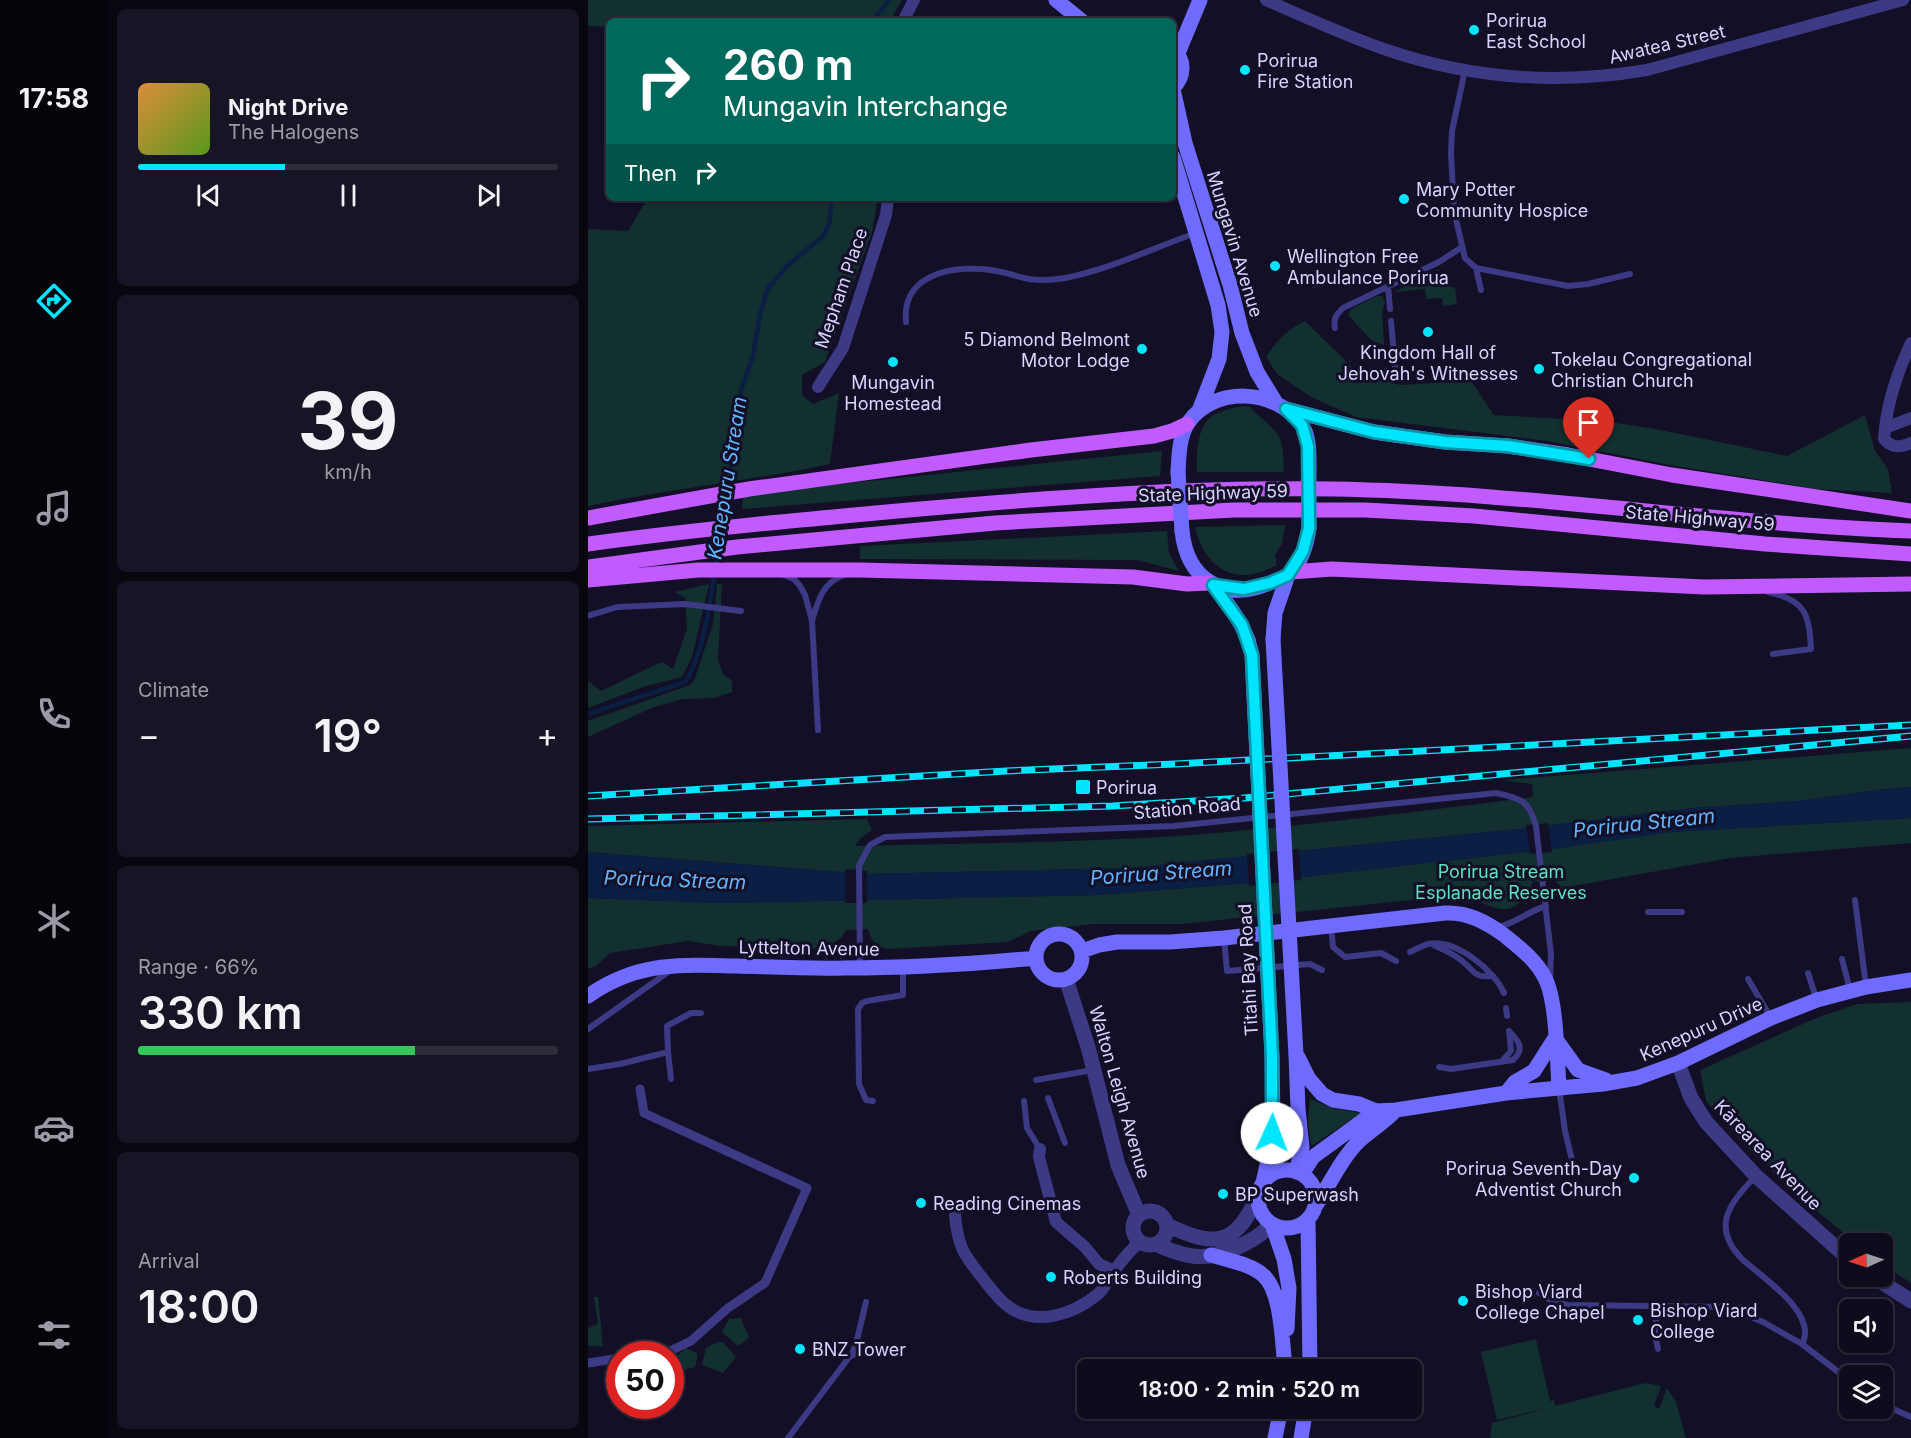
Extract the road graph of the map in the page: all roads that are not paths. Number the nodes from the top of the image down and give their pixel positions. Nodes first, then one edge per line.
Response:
1 (914, 0) edge
2 (1200, 0) edge
3 (1266, 0) edge
4 (1903, 0) edge
5 (1062, 2) edge
6 (905, 18) edge
7 (1079, 18) edge
8 (1176, 50) edge
9 (1176, 55) edge
10 (1465, 70) junction
11 (1176, 85) edge
12 (1176, 102) edge
13 (1176, 166) edge
14 (888, 201) edge
15 (1197, 233) junction
16 (1462, 247) junction
17 (1476, 268) junction
18 (1630, 274) dead end
19 (1388, 286) junction
20 (1481, 290) dead end
21 (1390, 309) dead end
22 (1391, 321) dead end
23 (906, 322) dead end
24 (1335, 328) dead end
25 (1911, 343) edge
26 (1395, 367) dead end
27 (818, 387) dead end
28 (1281, 406) junction
29 (1199, 411) junction
30 (1911, 418) edge
31 (1187, 424) junction
32 (1885, 428) junction
33 (1911, 443) edge
34 (1911, 511) edge
35 (588, 518) edge
36 (1911, 531) edge
37 (588, 544) edge
38 (1911, 554) edge
39 (588, 567) edge
40 (860, 570) junction
41 (776, 571) junction
42 (1290, 573) junction
43 (588, 580) edge
44 (1211, 584) junction
45 (1911, 584) edge
46 (1704, 586) junction
47 (741, 611) dead end
48 (588, 616) edge
49 (812, 621) junction
50 (1773, 654) dead end
51 (818, 730) dead end
52 (1855, 900) dead end
53 (1546, 906) junction
54 (1648, 912) dead end
55 (1682, 912) dead end
56 (1331, 926) junction
57 (1494, 927) junction
58 (1224, 938) junction
59 (1429, 944) junction
60 (1082, 951) junction
61 (1410, 952) dead end
62 (1036, 958) junction
63 (1842, 959) dead end
64 (1396, 961) dead end
65 (678, 965) junction
66 (861, 968) junction
67 (903, 968) junction
68 (1322, 970) dead end
69 (1808, 973) dead end
70 (1493, 976) junction
71 (1066, 979) junction
72 (1748, 979) dead end
73 (1911, 980) edge
74 (1549, 987) junction
75 (1866, 987) junction
76 (1850, 991) junction
77 (1504, 993) dead end
78 (588, 996) edge
79 (1817, 1000) junction
80 (1506, 1008) dead end
81 (701, 1012) dead end
82 (1507, 1016) dead end
83 (1772, 1018) junction
84 (588, 1029) edge
85 (1509, 1031) dead end
86 (1555, 1038) junction
87 (668, 1052) junction
88 (1296, 1055) junction
89 (1678, 1063) junction
90 (1439, 1067) dead end
91 (588, 1069) edge
92 (1094, 1070) junction
93 (671, 1078) dead end
94 (1036, 1080) dead end
95 (1616, 1082) junction
96 (1559, 1087) junction
97 (640, 1089) dead end
98 (1506, 1093) junction
99 (1048, 1098) dead end
100 (873, 1101) dead end
101 (1024, 1101) dead end
102 (1396, 1110) junction
103 (1376, 1111) junction
104 (1065, 1143) dead end
105 (1040, 1149) joint
106 (1573, 1164) dead end
107 (1299, 1173) junction
108 (1756, 1176) junction
109 (1261, 1188) junction
110 (1316, 1205) junction
111 (954, 1215) dead end
112 (1139, 1215) junction
113 (1308, 1220) junction
114 (1272, 1224) junction
115 (1167, 1225) junction
116 (1140, 1242) junction
117 (1156, 1244) junction
118 (1839, 1250) edge
119 (1211, 1255) junction
120 (1114, 1271) junction
121 (1889, 1287) edge
122 (1539, 1293) dead end
123 (1911, 1301) edge
124 (866, 1302) dead end
125 (1667, 1305) junction
126 (684, 1344) edge
127 (1802, 1344) junction
128 (898, 1347) dead end
129 (1658, 1348) dead end
130 (850, 1356) junction
131 (1284, 1359) edge
132 (1285, 1359) edge
133 (1310, 1359) edge
134 (606, 1360) edge
135 (588, 1363) edge
136 (1839, 1373) edge
137 (1893, 1409) edge
138 (1911, 1417) edge
139 (1279, 1419) edge
140 (1304, 1419) edge
141 (788, 1438) edge
142 (1275, 1438) edge
143 (1300, 1438) edge

1 - 6 street
2 - 8 main road
3 - 10 street, Awatea Street
4 - 10 street, Awatea Street
5 - 7 main road
9 - 11 main road
10 - 16 lane
12 - 28 main road, Mungavin Avenue
13 - 15 main road, Mungavin Avenue
14 - 27 street, Mepham Place
15 - 23 lane
15 - 29 main road, Mungavin Avenue
16 - 17 lane
16 - 19 lane
17 - 18 lane
17 - 20 lane
19 - 21 lane
19 - 24 lane
22 - 26 lane
25 - 32 street
28 - 29 main road
28 - 34 main road
28 - 42 main road, bridge
29 - 31 main road
30 - 32 street
31 - 35 main road
31 - 44 main road, bridge
32 - 33 street
36 - 37 main road, State Highway 59
38 - 39 main road, State Highway 59
40 - 41 main road
40 - 44 main road
40 - 49 lane
41 - 43 main road
41 - 49 lane
42 - 44 main road
42 - 46 main road
42 - 88 main road, bridge
44 - 109 main road, Titahi Bay Road, bridge
45 - 46 main road
46 - 50 lane
47 - 48 lane
49 - 51 lane
52 - 75 lane
53 - 57 lane
53 - 66 lane, Station Road
53 - 74 lane, Station Road
54 - 55 lane
56 - 57 main road
56 - 58 main road
56 - 64 lane
57 - 74 main road
58 - 60 main road
58 - 68 lane
59 - 61 lane
59 - 70 lane
59 - 70 lane
60 - 62 main road
60 - 71 main road
62 - 67 main road, Lyttelton Avenue
62 - 71 main road
63 - 76 lane
65 - 66 main road, Lyttelton Avenue
65 - 78 main road, Lyttelton Avenue
65 - 84 lane
66 - 67 main road, Lyttelton Avenue
67 - 100 lane
69 - 79 lane
70 - 77 lane
71 - 92 street, Walton Leigh Avenue
72 - 83 lane
73 - 75 main road, Kenepuru Drive
74 - 86 main road
75 - 76 main road, Kenepuru Drive
76 - 79 main road, Kenepuru Drive
79 - 83 main road, Kenepuru Drive
80 - 82 lane
81 - 87 lane
83 - 89 main road, Kenepuru Drive
85 - 90 lane
86 - 95 main road
86 - 96 main road
86 - 98 main road
87 - 91 lane
87 - 93 lane
88 - 103 main road
88 - 107 main road
89 - 95 main road, Kenepuru Drive
89 - 108 street, Kārearea Avenue
92 - 94 lane
92 - 112 street, Walton Leigh Avenue
95 - 96 main road, Kenepuru Drive
96 - 98 main road, Kenepuru Drive
96 - 106 lane
97 - 126 street
98 - 102 main road, Kenepuru Drive
99 - 104 lane
101 - 105 lane
102 - 103 main road, Kenepuru Drive
102 - 110 main road
103 - 107 main road
105 - 120 street
107 - 109 main road
107 - 110 main road
108 - 118 street, Kārearea Avenue
108 - 127 lane
109 - 114 main road
109 - 115 street
110 - 113 main road
111 - 120 street
112 - 115 street
112 - 116 street
113 - 114 main road
113 - 133 main road
114 - 119 street
114 - 132 main road
115 - 117 street
116 - 117 street
116 - 120 street
117 - 119 street
119 - 131 main road
121 - 123 street
122 - 125 lane
124 - 130 lane
125 - 127 lane
125 - 129 lane
127 - 136 lane
128 - 130 lane
130 - 141 lane
134 - 135 street
137 - 138 lane
139 - 142 main road
140 - 143 main road

